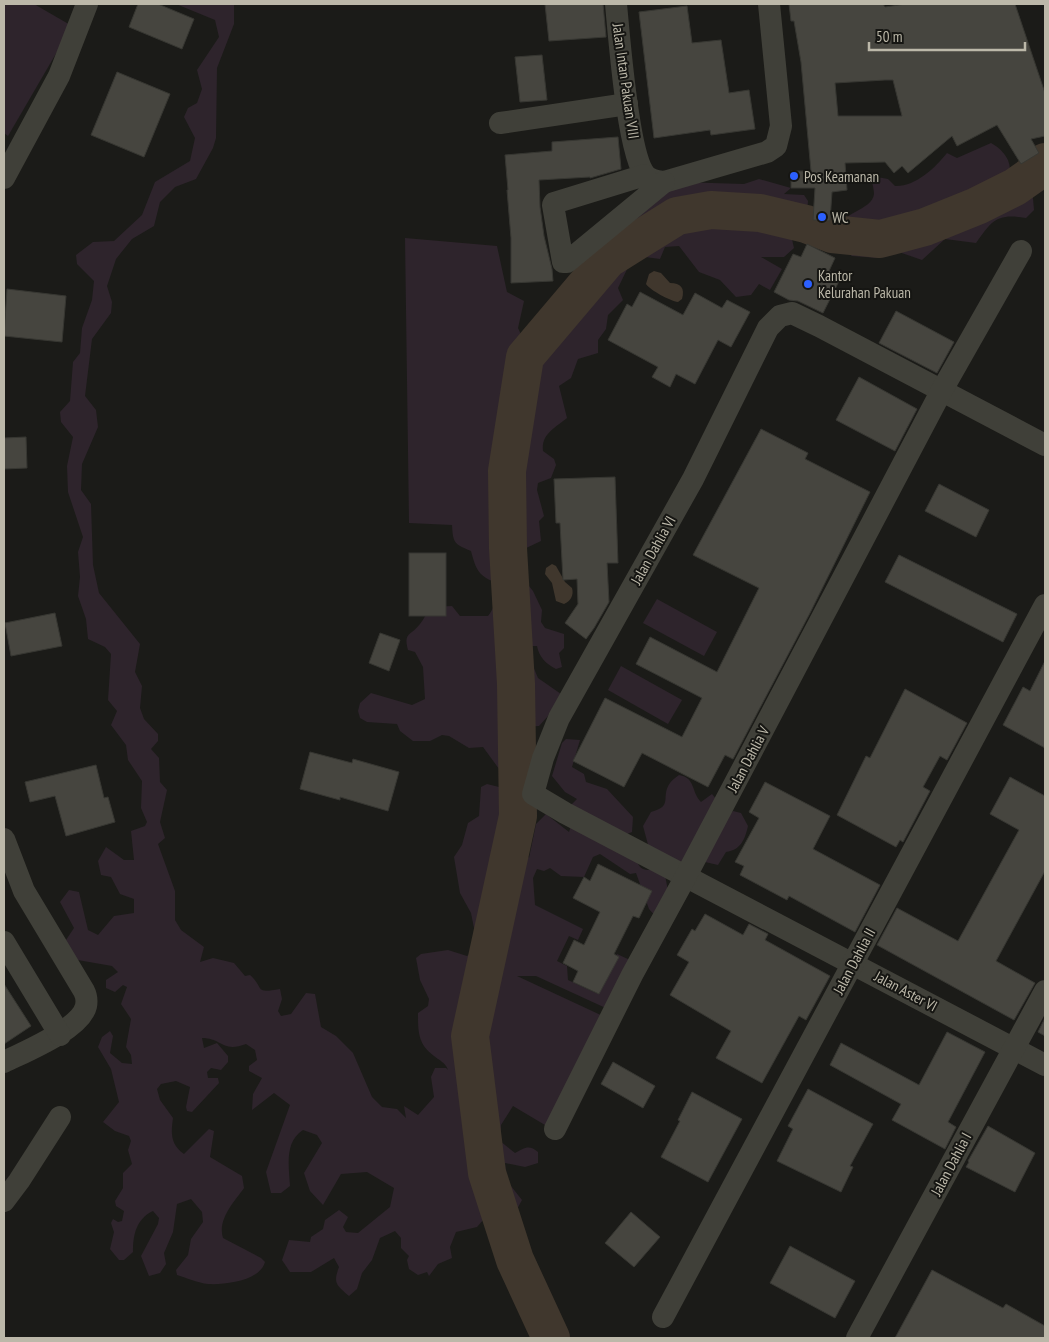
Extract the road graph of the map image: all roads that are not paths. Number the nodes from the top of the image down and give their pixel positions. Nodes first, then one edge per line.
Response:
1 (88, 4) edge
2 (616, 4) edge
3 (769, 4) edge
4 (627, 104) junction
5 (500, 123) dead end
6 (4, 178) edge
7 (654, 178) junction
8 (1021, 251) dead end
9 (942, 390) junction
10 (1045, 445) edge
11 (1045, 605) edge
12 (4, 839) edge
13 (686, 876) junction
14 (4, 942) edge
15 (853, 964) junction
16 (1045, 991) edge
17 (60, 1035) junction
18 (1014, 1048) junction
19 (4, 1062) edge
20 (1045, 1065) edge
21 (60, 1117) dead end
22 (555, 1129) dead end
23 (4, 1201) edge
24 (663, 1317) dead end
25 (857, 1338) edge

1 - 6 street
2 - 4 street, Jalan Intan Pakuan VIII
3 - 7 street
4 - 5 street
4 - 7 street, Jalan Intan Pakuan VIII
7 - 7 street
8 - 9 street, Jalan Dahlia V
9 - 10 street
9 - 13 street, Jalan Dahlia V
9 - 13 street, Jalan Dahlia VI
11 - 15 street, Jalan Dahlia II
12 - 17 street
13 - 15 street, Jalan Aster VI
13 - 22 street, Jalan Dahlia V
14 - 17 street
15 - 18 street, Jalan Aster VI
15 - 24 street, Jalan Dahlia II
16 - 18 street, Jalan Dahlia I
17 - 19 street
18 - 20 street, Jalan Aster VI
18 - 25 street, Jalan Dahlia I
21 - 23 street

